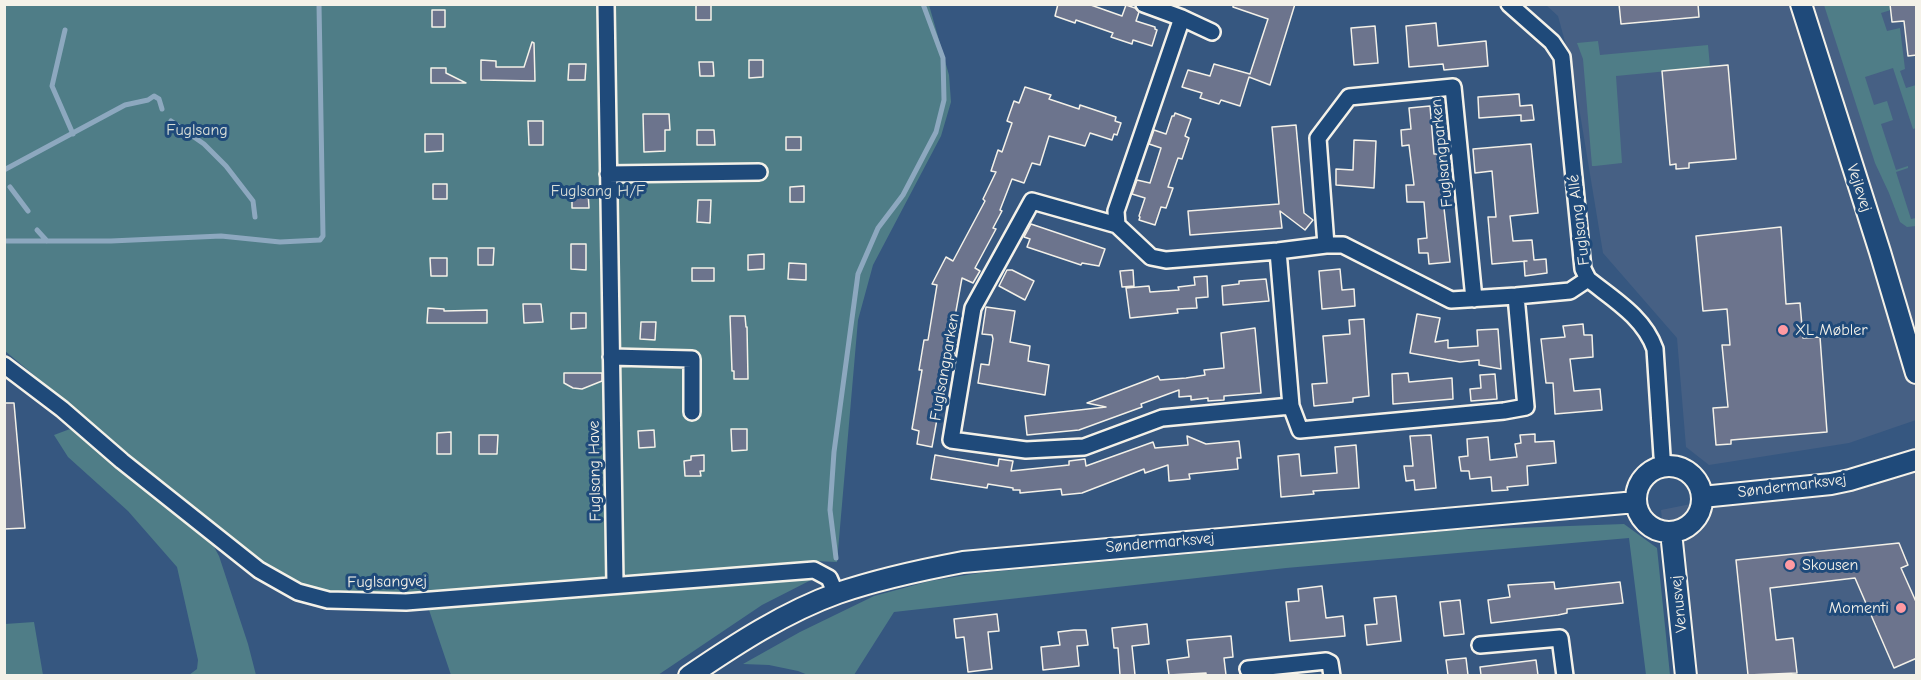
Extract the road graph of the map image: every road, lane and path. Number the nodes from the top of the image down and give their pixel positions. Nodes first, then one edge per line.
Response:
1 (606, 4) edge
2 (1144, 4) edge
3 (1509, 4) edge
4 (1801, 4) edge
5 (1182, 18) junction
6 (1212, 32) dead end
7 (759, 172) dead end
8 (608, 174) junction
9 (1117, 225) junction
10 (1326, 244) junction
11 (1278, 251) junction
12 (1588, 279) junction
13 (1516, 296) junction
14 (1474, 299) junction
15 (611, 357) junction
16 (4, 365) edge
17 (1917, 373) edge
18 (1291, 406) junction
19 (692, 412) dead end
20 (1917, 460) edge
21 (1663, 461) junction
22 (1702, 497) junction
23 (1636, 502) junction
24 (1671, 532) junction
25 (615, 584) junction
26 (836, 594) junction
27 (1479, 645) dead end
28 (1248, 669) dead end
29 (710, 670) edge
30 (689, 675) edge
31 (1332, 675) edge
32 (1565, 675) edge
33 (1686, 675) edge

1 - 8 street, Fuglsang Have
2 - 5 street
3 - 12 street, Fuglsang Allé
4 - 17 street, Vejlevej
5 - 6 street
5 - 9 street
7 - 8 street
8 - 15 street, Fuglsang Have
9 - 11 street, Fuglsangparken
9 - 18 street, Fuglsangparken
10 - 11 street, Fuglsangparken
10 - 14 street, Fuglsangparken
10 - 14 street, Fuglsangparken
11 - 18 street
12 - 13 street, Fuglsangparken
12 - 21 street, Fuglsang Allé
13 - 14 street, Fuglsangparken
13 - 18 street
15 - 19 street
15 - 25 street, Fuglsang Have
16 - 25 street, Fuglsangvej
20 - 22 street, Søndermarksvej
21 - 22 street
21 - 23 street
22 - 24 street
23 - 24 street
23 - 26 street, Søndermarksvej
24 - 33 street, Venusvej
25 - 26 street, Fuglsangvej
26 - 29 street, Søndermarksvej
27 - 32 street
28 - 31 street
29 - 30 street, Søndermarksvej

